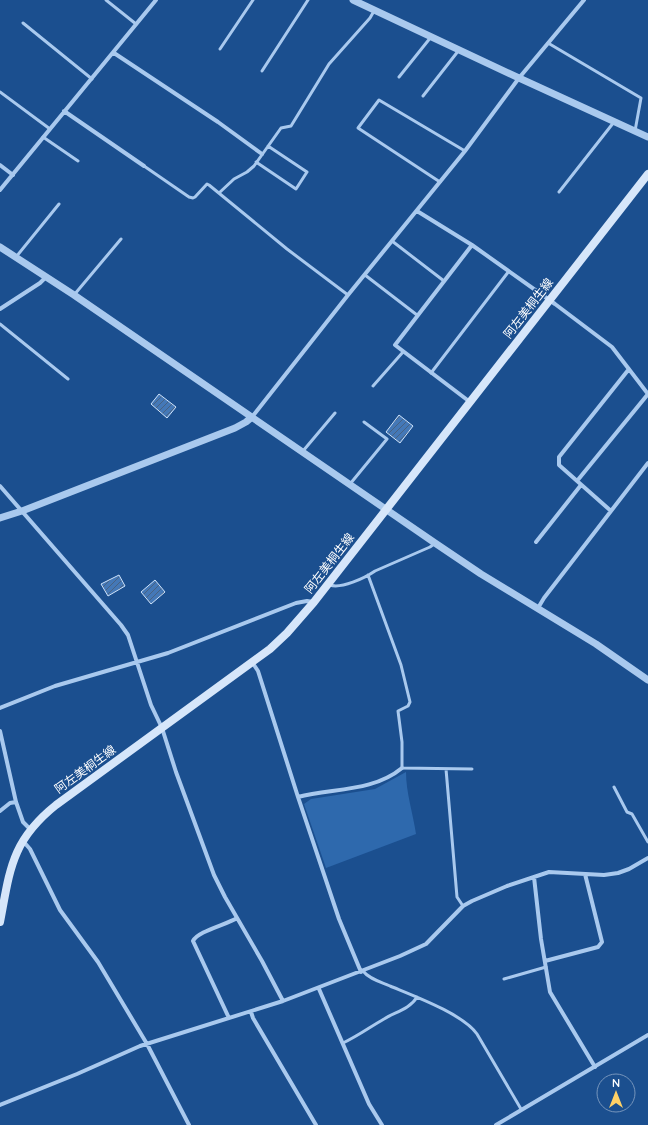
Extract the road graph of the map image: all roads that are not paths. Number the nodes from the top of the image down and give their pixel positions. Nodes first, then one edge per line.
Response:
1 (106, 0) edge
2 (156, 0) edge
3 (253, 0) edge
4 (308, 0) edge
5 (353, 0) edge
6 (584, 0) edge
7 (363, 2) edge
8 (374, 10) junction
9 (23, 23) dead end
10 (136, 24) junction
11 (431, 37) junction
12 (548, 43) junction
13 (220, 49) dead end
14 (459, 50) junction
15 (114, 53) junction
16 (262, 71) dead end
17 (399, 77) dead end
18 (519, 78) junction
19 (92, 79) junction
20 (0, 92) edge
21 (423, 96) dead end
22 (64, 111) junction
23 (614, 122) junction
24 (50, 129) junction
25 (635, 131) junction
26 (648, 136) edge
27 (43, 137) junction
28 (268, 146) junction
29 (465, 151) junction
30 (262, 154) junction
31 (78, 161) dead end
32 (256, 162) junction
33 (0, 165) edge
34 (144, 166) joint
35 (648, 174) edge
36 (12, 175) junction
37 (440, 182) junction
38 (0, 190) edge
39 (559, 192) dead end
40 (219, 193) junction
41 (59, 204) dead end
42 (417, 211) junction
43 (121, 239) dead end
44 (392, 241) junction
45 (472, 245) junction
46 (0, 247) edge
47 (16, 257) junction
48 (509, 271) junction
49 (365, 275) junction
50 (46, 277) junction
51 (444, 281) junction
52 (74, 295) junction
53 (348, 295) junction
54 (549, 300) junction
55 (0, 309) edge
56 (418, 315) junction
57 (0, 324) edge
58 (403, 352) junction
59 (629, 369) junction
60 (431, 373) junction
61 (68, 379) dead end
62 (374, 386) dead end
63 (470, 402) junction
64 (335, 413) dead end
65 (252, 417) junction
66 (364, 422) dead end
67 (302, 452) junction
68 (648, 463) edge
69 (577, 481) junction
70 (350, 484) junction
71 (581, 485) junction
72 (0, 486) edge
73 (386, 510) junction
74 (611, 510) junction
75 (22, 511) junction
76 (0, 518) edge
77 (536, 542) dead end
78 (435, 543) junction
79 (368, 575) junction
80 (328, 584) junction
81 (314, 602) junction
82 (538, 608) junction
83 (136, 662) junction
84 (252, 662) junction
85 (648, 680) edge
86 (0, 708) edge
87 (162, 728) junction
88 (0, 731) edge
89 (1, 740) edge
90 (402, 768) junction
91 (446, 769) junction
92 (472, 769) dead end
93 (614, 787) dead end
94 (298, 797) junction
95 (16, 802) junction
96 (0, 811) edge
97 (30, 829) junction
98 (22, 841) junction
99 (648, 842) edge
100 (648, 858) edge
101 (585, 874) junction
102 (534, 877) junction
103 (463, 906) junction
104 (237, 918) junction
105 (0, 922) edge
106 (545, 960) junction
107 (546, 967) junction
108 (362, 971) junction
109 (504, 979) dead end
110 (319, 989) junction
111 (417, 997) junction
112 (283, 1002) junction
113 (250, 1012) junction
114 (229, 1018) junction
115 (648, 1036) edge
116 (343, 1043) junction
117 (146, 1044) junction
118 (595, 1067) junction
119 (0, 1105) edge
120 (521, 1110) junction
121 (315, 1124) edge
122 (189, 1125) edge
123 (382, 1125) edge
124 (496, 1125) edge

1 - 10 lane
2 - 10 street
3 - 13 lane
4 - 16 lane
5 - 7 street
6 - 12 street
7 - 8 street
8 - 11 street
8 - 28 lane
9 - 19 lane
10 - 15 street
11 - 14 street
11 - 17 lane
12 - 18 street
12 - 25 lane
14 - 18 street
14 - 21 lane
15 - 19 street
15 - 30 street
18 - 23 street
18 - 29 street
19 - 22 street
20 - 24 lane
22 - 24 street
22 - 34 street
23 - 25 street
23 - 39 lane
24 - 27 street
25 - 26 street
27 - 31 lane
27 - 36 street
28 - 30 lane
28 - 32 lane
29 - 37 street
29 - 37 lane
30 - 32 lane
32 - 40 lane
33 - 36 street
34 - 40 lane
35 - 54 main road, 阿左美桐生線
36 - 38 street
37 - 42 street
40 - 53 lane
41 - 47 lane
42 - 44 street
42 - 45 street
43 - 52 lane
44 - 49 street
44 - 51 lane
45 - 48 street
45 - 51 street
46 - 47 street
47 - 50 street
48 - 54 street
48 - 60 lane
49 - 53 street
49 - 56 lane
50 - 52 street
50 - 55 street
51 - 56 street
52 - 65 street
53 - 65 street
54 - 59 street
54 - 63 main road, 阿左美桐生線
56 - 58 street
57 - 61 lane
58 - 60 street
58 - 62 lane
59 - 69 street
59 - 69 street
60 - 63 street
63 - 73 main road, 阿左美桐生線
64 - 67 lane
65 - 67 street
65 - 75 street
66 - 70 lane
67 - 70 street
68 - 74 street
69 - 71 street
70 - 73 street
71 - 74 street
71 - 77 street
72 - 75 street
73 - 78 street
73 - 80 main road, 阿左美桐生線
74 - 82 street
75 - 76 street
75 - 83 street
78 - 79 lane
78 - 82 street
79 - 80 lane
79 - 90 lane
80 - 81 main road, 阿左美桐生線
81 - 83 street
81 - 84 main road, 阿左美桐生線
82 - 85 street
83 - 86 street
83 - 87 street
84 - 87 main road, 阿左美桐生線
84 - 94 street
87 - 97 main road, 阿左美桐生線
87 - 104 street
88 - 89 street
89 - 95 street
90 - 91 lane
90 - 94 street
91 - 92 lane
91 - 103 lane
93 - 99 lane
94 - 108 street
95 - 96 street
95 - 97 street
97 - 98 main road, 阿左美桐生線
98 - 105 main road, 阿左美桐生線
98 - 117 street
100 - 101 street
101 - 102 street
101 - 106 street
102 - 103 street
102 - 106 street
103 - 108 street
104 - 112 street
104 - 114 street
106 - 107 street
107 - 109 lane
107 - 118 street
108 - 110 street
108 - 111 lane
110 - 112 street
110 - 116 street
111 - 116 lane
111 - 120 lane
112 - 113 street
113 - 114 street
113 - 121 street
114 - 117 street
115 - 118 street
116 - 123 street
117 - 119 street
117 - 122 street
118 - 120 street
120 - 124 street

